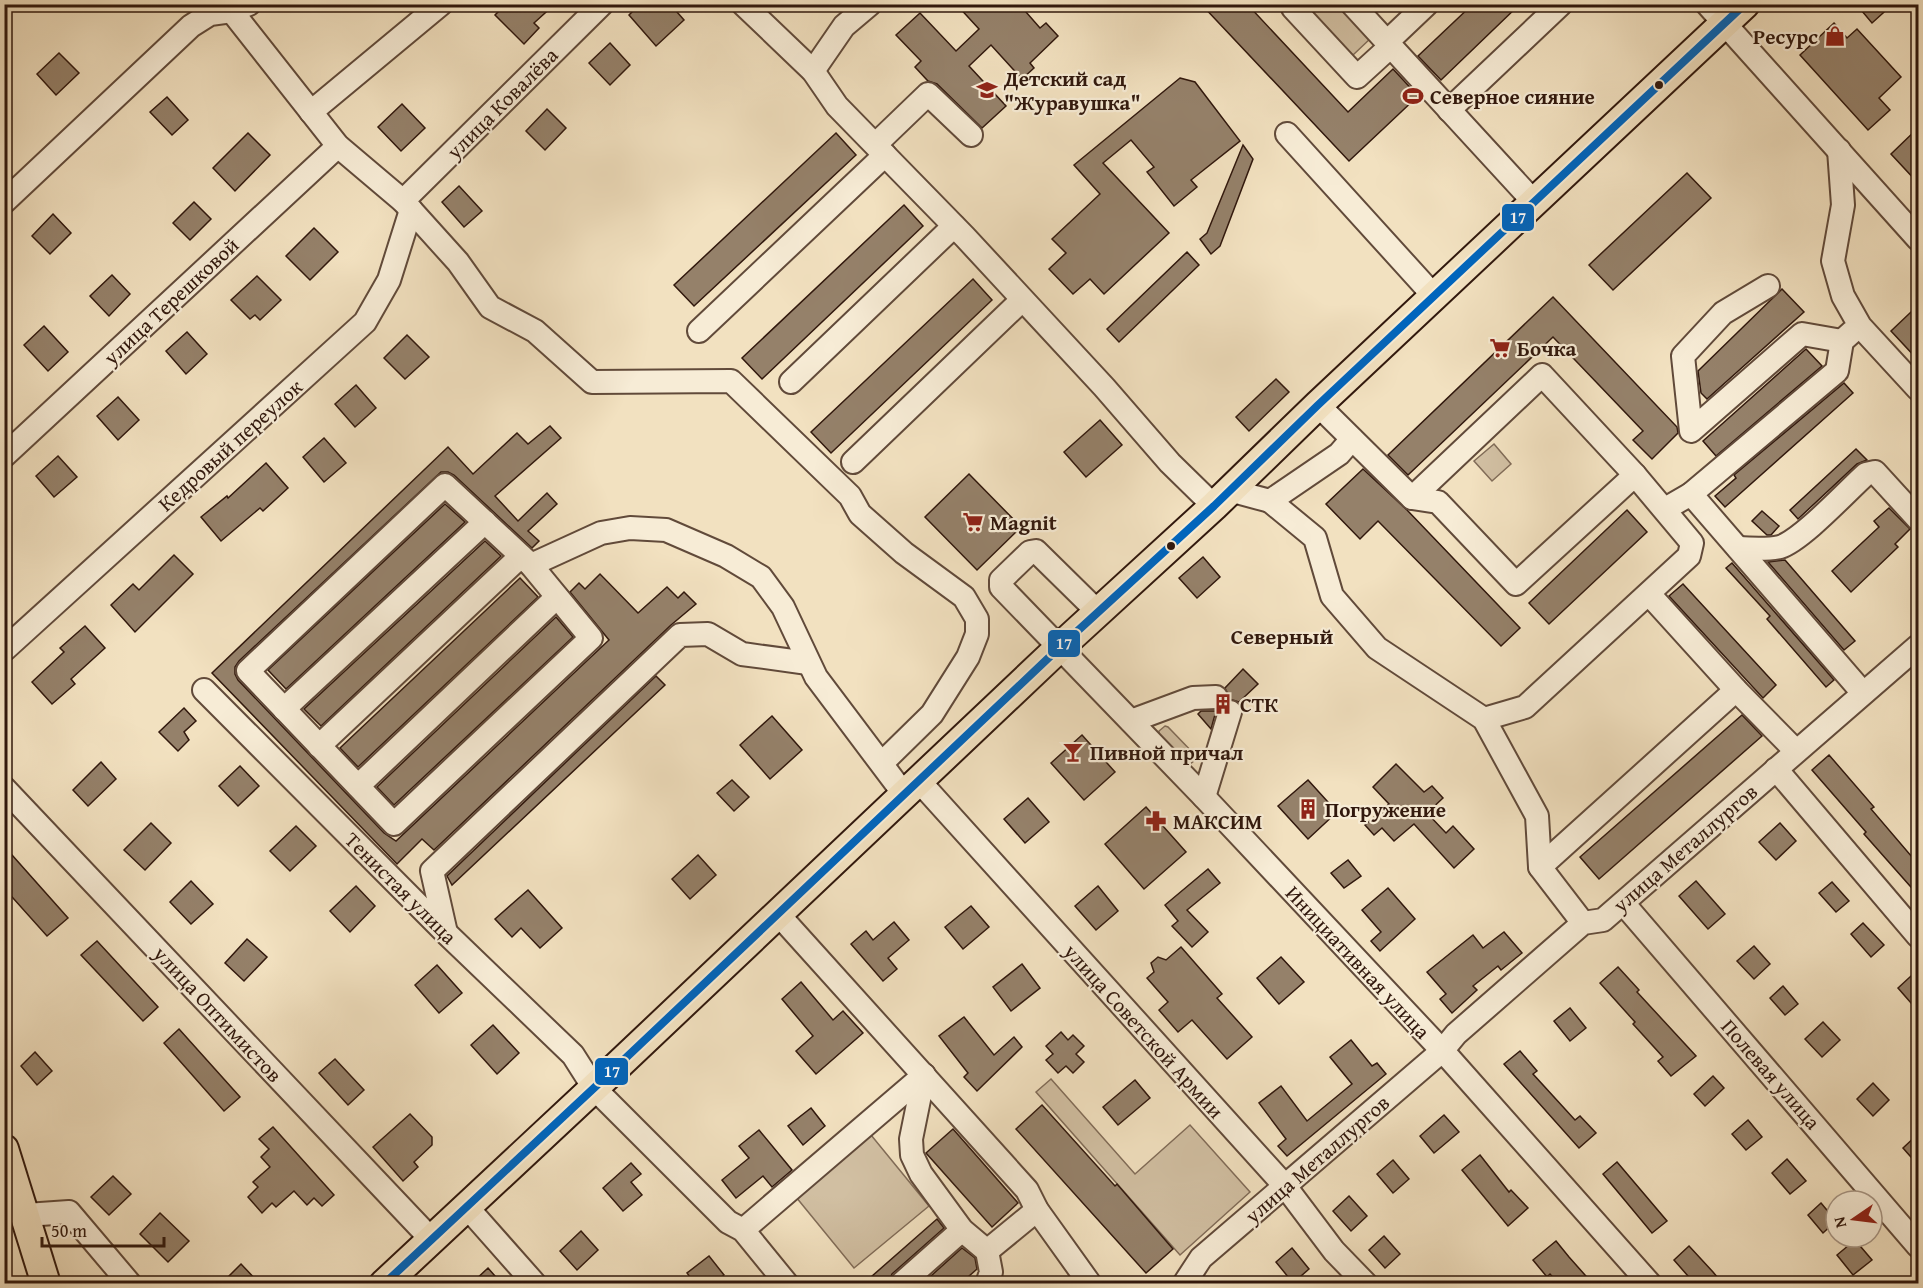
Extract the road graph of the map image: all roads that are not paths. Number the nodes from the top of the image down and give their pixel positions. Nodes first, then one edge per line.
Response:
1 (441, 4) edge
2 (602, 4) edge
3 (743, 4) edge
4 (870, 4) edge
5 (1297, 4) edge
6 (1352, 4) edge
7 (1427, 4) edge
8 (1562, 4) edge
9 (236, 7) edge
10 (1726, 11) edge
11 (1389, 44) junction
12 (813, 71) junction
13 (1449, 110) junction
14 (311, 112) junction
15 (1287, 134) dead end
16 (971, 135) dead end
17 (338, 146) junction
18 (881, 149) junction
19 (1839, 150) junction
20 (4, 202) edge
21 (1534, 202) junction
22 (407, 206) junction
23 (954, 226) junction
24 (1918, 240) edge
25 (1767, 286) dead end
26 (1434, 296) junction
27 (1022, 300) junction
28 (1860, 326) junction
29 (699, 331) dead end
30 (1842, 340) junction
31 (791, 382) dead end
32 (1918, 389) edge
33 (1318, 405) junction
34 (1352, 439) junction
35 (4, 456) edge
36 (853, 462) dead end
37 (1635, 475) junction
38 (1691, 494) junction
39 (1222, 498) junction
40 (1412, 498) junction
41 (1270, 501) junction
42 (1665, 509) junction
43 (1918, 519) edge
44 (485, 522) junction
45 (1738, 548) junction
46 (526, 560) junction
47 (1649, 594) junction
48 (557, 597) junction
49 (1098, 612) junction
50 (1918, 646) edge
51 (1060, 647) junction
52 (4, 650) edge
53 (808, 663) junction
54 (204, 690) dead end
55 (1736, 690) junction
56 (1863, 693) junction
57 (284, 709) junction
58 (1484, 719) junction
59 (1131, 721) junction
60 (319, 746) junction
61 (1796, 751) junction
62 (882, 763) junction
63 (1776, 769) junction
64 (358, 786) junction
65 (912, 787) junction
66 (4, 788) edge
67 (1204, 797) junction
68 (1540, 867) junction
69 (1623, 903) junction
70 (778, 914) junction
71 (1582, 923) junction
72 (446, 933) junction
73 (1918, 936) edge
74 (1442, 1051) junction
75 (924, 1075) junction
76 (594, 1088) junction
77 (4, 1149) edge
78 (1285, 1186) junction
79 (466, 1206) junction
80 (1037, 1210) junction
81 (26, 1215) junction
82 (743, 1230) junction
83 (962, 1230) junction
84 (431, 1239) junction
85 (1918, 1246) edge
86 (987, 1251) junction
87 (46, 1284) edge
88 (130, 1284) edge
89 (384, 1284) edge
90 (535, 1284) edge
91 (788, 1284) edge
92 (901, 1284) edge
93 (987, 1284) edge
94 (1090, 1284) edge
95 (1184, 1284) edge
96 (1366, 1284) edge
97 (1650, 1284) edge

1 - 14 street
2 - 22 street, улица Ковалёва
3 - 12 street
4 - 12 street
5 - 11 street
6 - 11 street
7 - 11 street
8 - 13 street
9 - 14 street
9 - 20 street
10 - 19 street
10 - 21 main road
11 - 13 street
12 - 18 street
13 - 21 street
14 - 17 street
15 - 26 street
16 - 18 street
17 - 22 street
17 - 35 street, улица Терешковой
18 - 23 street
18 - 29 street
19 - 24 street
19 - 28 street
21 - 26 main road
22 - 52 street, Кедровый переулок
22 - 62 street
23 - 27 street
23 - 31 street
25 - 30 street
26 - 33 main road
27 - 36 street
27 - 39 street
28 - 30 street
28 - 32 street
30 - 38 street
33 - 34 street
33 - 39 main road
34 - 40 street
34 - 41 street
37 - 40 street
37 - 40 street
37 - 42 street
38 - 42 street
38 - 45 street
39 - 41 street
39 - 49 main road
41 - 58 street
42 - 47 street
43 - 45 street
44 - 46 street
44 - 57 street
44 - 57 street
45 - 56 street
46 - 48 street
46 - 53 street, улица Советской Армии
46 - 60 street, улица Советской Армии
47 - 55 street
47 - 58 street
48 - 64 street
48 - 64 street
49 - 51 main road
49 - 51 street, Инициативная улица
50 - 56 street, улица Металлургов
51 - 59 street, Инициативная улица
51 - 65 main road
53 - 62 street, улица Советской Армии
53 - 72 street
54 - 72 street, Тенистая улица
55 - 61 street
55 - 68 street
56 - 61 street, улица Металлургов
57 - 60 street
58 - 68 street
59 - 67 street, Инициативная улица
59 - 67 street
60 - 64 street
61 - 63 street, улица Металлургов
62 - 65 street, улица Советской Армии
63 - 69 street, улица Металлургов
63 - 73 street
65 - 70 main road
65 - 78 street, улица Советской Армии
66 - 84 street, улица Оптимистов
67 - 74 street, Инициативная улица
68 - 71 street
69 - 71 street, улица Металлургов
69 - 85 street, Полевая улица
70 - 75 street
70 - 76 main road
71 - 74 street, улица Металлургов
72 - 76 street, Тенистая улица
74 - 78 street, улица Металлургов
74 - 97 street, Инициативная улица
75 - 80 street
75 - 82 street
75 - 83 street
76 - 79 main road
76 - 82 street, Тенистая улица
77 - 81 main road
78 - 95 street, улица Металлургов
78 - 96 street, улица Советской Армии
79 - 84 main road
79 - 90 street
80 - 86 street
80 - 94 street
81 - 87 main road
81 - 88 street
82 - 91 street, Тенистая улица
83 - 86 street
83 - 92 street
84 - 89 main road
86 - 93 street

